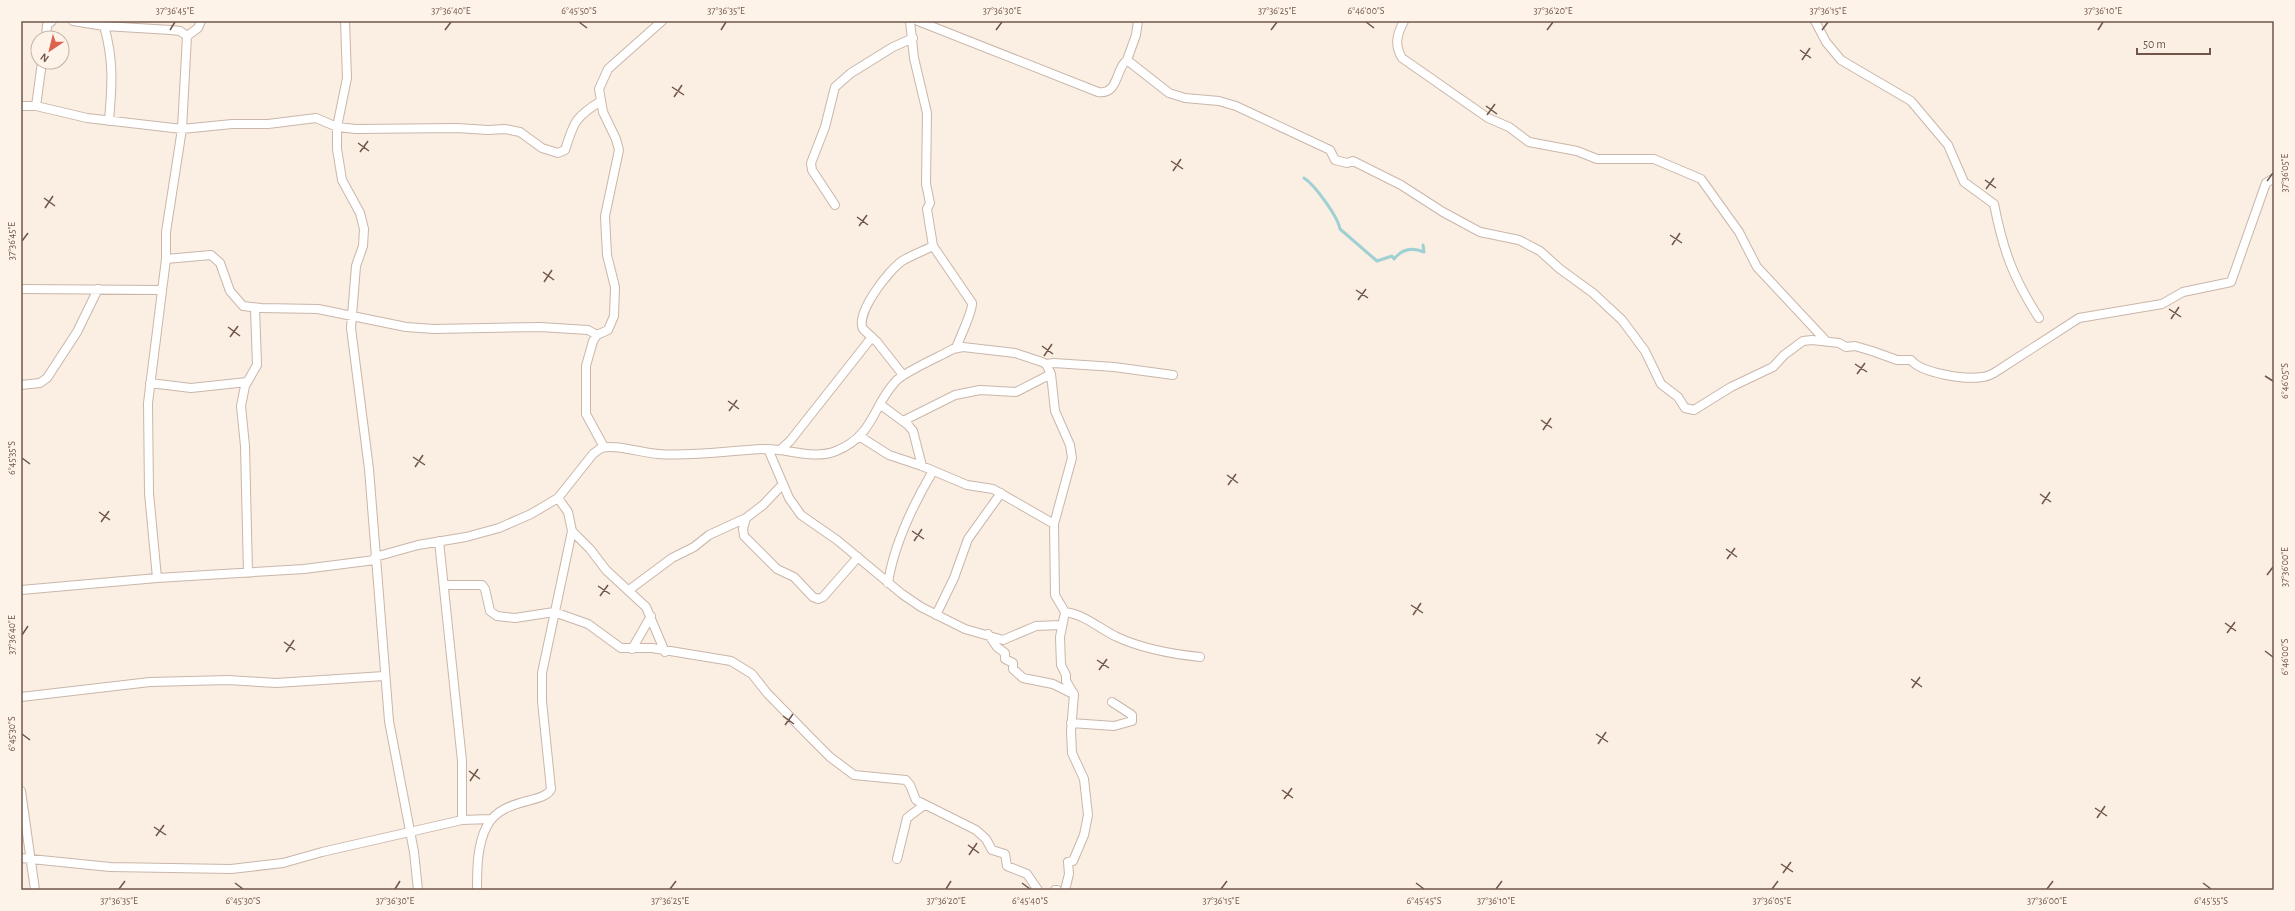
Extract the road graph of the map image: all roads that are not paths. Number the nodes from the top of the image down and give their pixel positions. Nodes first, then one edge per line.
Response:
1 (52, 21) edge
2 (73, 21) edge
3 (201, 21) edge
4 (344, 21) edge
5 (662, 21) edge
6 (910, 21) edge
7 (918, 21) edge
8 (1138, 21) edge
9 (1404, 21) edge
10 (1815, 21) edge
11 (104, 26) junction
12 (47, 30) edge
13 (187, 36) junction
14 (913, 38) junction
15 (1127, 60) junction
16 (41, 70) edge
17 (601, 100) junction
18 (21, 106) edge
19 (36, 106) junction
20 (109, 121) junction
21 (337, 128) junction
22 (182, 129) junction
23 (2274, 178) edge
24 (835, 205) dead end
25 (933, 246) junction
26 (166, 259) junction
27 (21, 289) edge
28 (98, 289) junction
29 (161, 290) junction
30 (255, 308) junction
31 (351, 314) junction
32 (2039, 318) dead end
33 (597, 335) junction
34 (872, 337) junction
35 (1828, 343) junction
36 (956, 348) junction
37 (1046, 364) junction
38 (1051, 374) junction
39 (903, 375) junction
40 (1173, 375) dead end
41 (248, 382) junction
42 (150, 383) junction
43 (21, 386) edge
44 (881, 405) junction
45 (903, 421) junction
46 (859, 436) junction
47 (604, 448) junction
48 (768, 449) junction
49 (780, 450) junction
50 (922, 466) junction
51 (934, 471) junction
52 (782, 486) junction
53 (1001, 493) junction
54 (558, 498) junction
55 (746, 518) junction
56 (732, 524) junction
57 (1054, 524) junction
58 (572, 531) junction
59 (744, 533) junction
60 (439, 541) junction
61 (858, 557) junction
62 (375, 558) junction
63 (248, 573) junction
64 (157, 578) junction
65 (888, 583) junction
66 (444, 585) junction
67 (21, 590) edge
68 (629, 590) junction
69 (554, 612) junction
70 (1065, 612) junction
71 (936, 614) junction
72 (651, 616) junction
73 (1061, 625) junction
74 (988, 634) junction
75 (632, 649) junction
76 (665, 652) junction
77 (1200, 657) dead end
78 (384, 676) junction
79 (1074, 694) junction
80 (21, 697) edge
81 (1112, 702) dead end
82 (1071, 723) junction
83 (21, 791) edge
84 (924, 805) junction
85 (491, 819) junction
86 (462, 820) junction
87 (411, 833) junction
88 (25, 858) edge
89 (897, 859) dead end
90 (35, 890) edge
91 (418, 890) edge
92 (477, 890) edge
93 (1038, 890) edge
94 (1065, 890) edge

1 - 12 street
2 - 11 street
3 - 13 street
4 - 21 street
5 - 17 street
6 - 14 street
7 - 15 street
8 - 15 street
9 - 35 street
10 - 32 street
11 - 13 street
11 - 20 street
13 - 22 street
14 - 24 street
14 - 25 street
15 - 35 street
16 - 19 street
17 - 21 street
17 - 33 street
18 - 19 street
19 - 20 street
20 - 22 street
21 - 22 street
21 - 31 street
22 - 26 street
23 - 35 street
25 - 34 street
25 - 36 street
26 - 29 street
26 - 30 street
27 - 28 street
28 - 29 street
28 - 43 street
29 - 42 street
30 - 31 street
30 - 41 street
31 - 33 street
31 - 62 street
33 - 47 street
34 - 39 street
34 - 49 street
36 - 37 street
36 - 39 street
37 - 38 street
37 - 40 street
38 - 45 street
38 - 57 street
39 - 44 street
41 - 42 street
41 - 63 street
42 - 64 street
44 - 45 street
44 - 46 street
45 - 50 street
46 - 49 street
46 - 50 street
47 - 48 street
47 - 54 street
48 - 49 street
48 - 52 street
50 - 51 street
51 - 53 street
51 - 65 street
52 - 55 street
52 - 61 street
53 - 57 street
53 - 71 street
54 - 58 street
54 - 60 street
55 - 56 street
55 - 59 street
56 - 59 street
56 - 68 street
57 - 70 street
58 - 68 street
58 - 69 street
59 - 61 street
60 - 62 street
60 - 66 street
61 - 65 street
62 - 63 street
62 - 78 street
63 - 64 street
64 - 67 street
65 - 71 street
66 - 69 street
66 - 86 street
68 - 72 street
69 - 75 street
69 - 85 street
70 - 73 street
70 - 77 street
71 - 74 street
72 - 75 street
72 - 76 street
73 - 74 street
73 - 79 street
74 - 79 street
75 - 76 street
76 - 84 street
78 - 80 street
78 - 87 street
79 - 82 street
81 - 82 street
82 - 94 street
83 - 88 street
84 - 89 street
84 - 93 street
85 - 86 street
85 - 92 street
86 - 87 street
87 - 88 street
87 - 91 street
88 - 90 street

